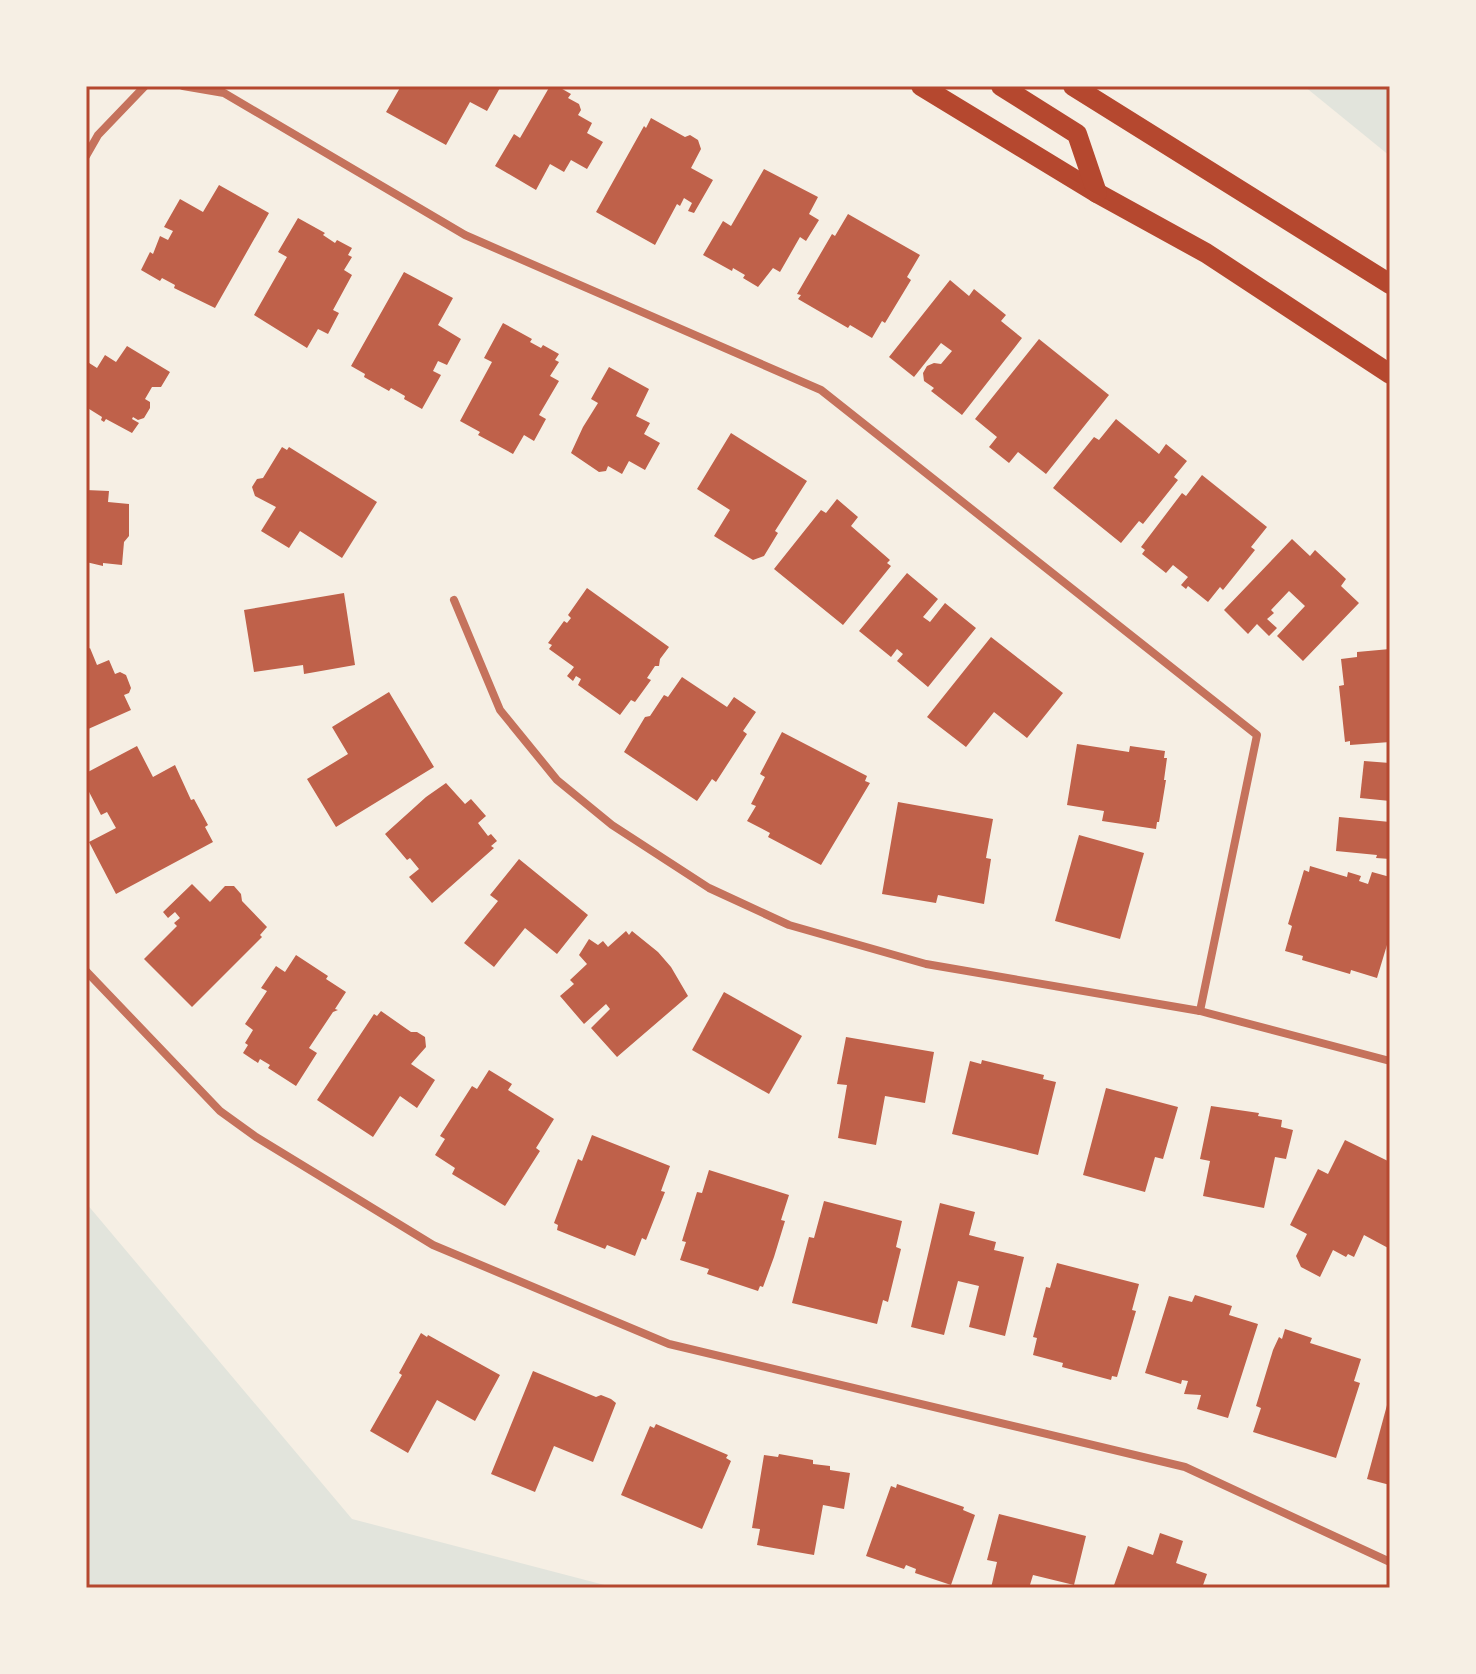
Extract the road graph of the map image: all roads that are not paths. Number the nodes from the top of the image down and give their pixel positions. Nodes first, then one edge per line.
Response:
1 (145, 86) edge
2 (183, 86) edge
3 (921, 86) edge
4 (1001, 86) edge
5 (1073, 86) edge
6 (86, 156) edge
7 (1097, 193) junction
8 (1390, 284) edge
9 (1390, 374) edge
10 (454, 600) dead end
11 (86, 971) edge
12 (1200, 1011) junction
13 (1390, 1061) edge
14 (1390, 1562) edge

1 - 6 street
2 - 12 street
3 - 7 main road
4 - 7 main road
5 - 8 main road
7 - 9 main road
10 - 12 street
11 - 14 street
12 - 13 street

